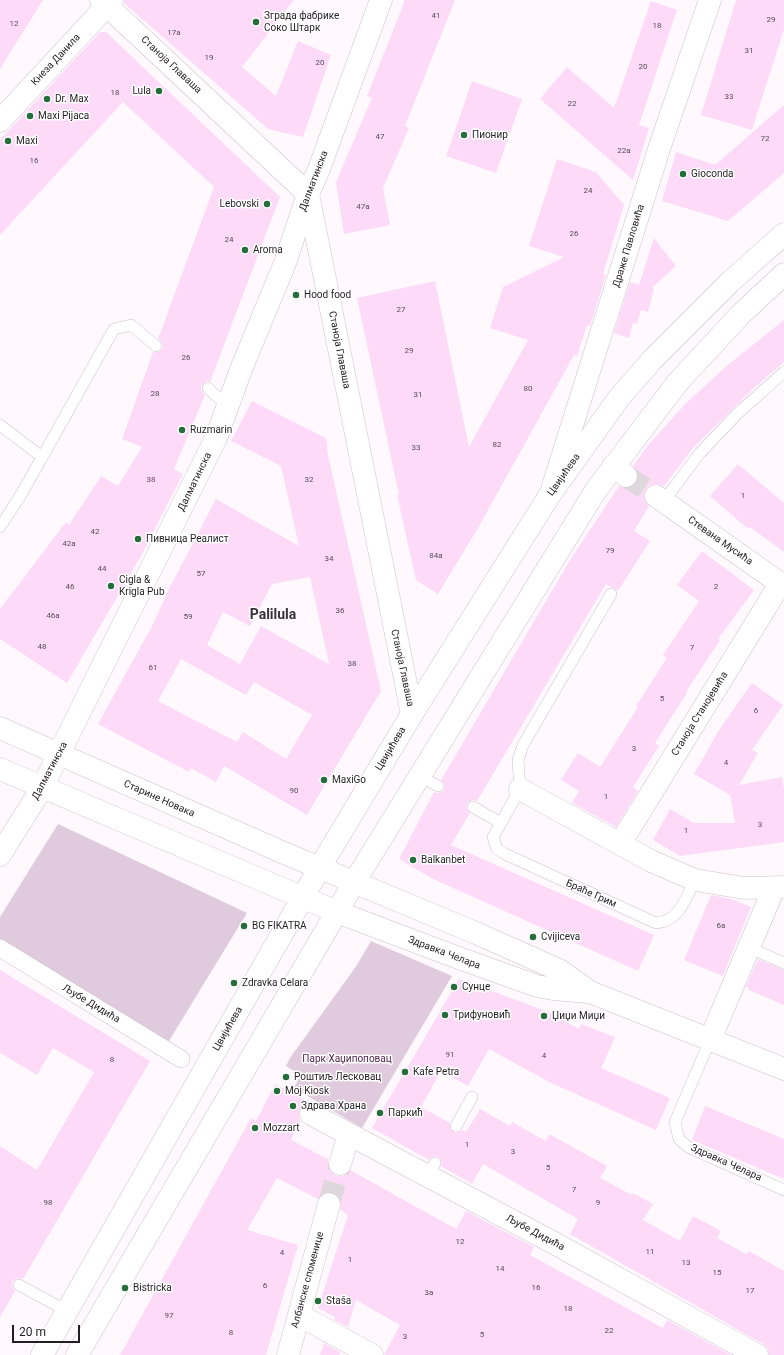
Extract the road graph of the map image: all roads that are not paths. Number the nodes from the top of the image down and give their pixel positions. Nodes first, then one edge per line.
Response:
1 (382, 0) edge
2 (710, 0) edge
3 (107, 2) edge
4 (4, 111) edge
5 (308, 194) junction
6 (784, 234) edge
7 (784, 274) edge
8 (156, 346) dead end
9 (784, 372) edge
10 (208, 388) dead end
11 (228, 407) junction
12 (0, 425) edge
13 (42, 457) junction
14 (551, 493) junction
15 (659, 499) joint
16 (0, 527) edge
17 (782, 585) edge
18 (611, 594) dead end
19 (412, 714) junction
20 (0, 728) edge
21 (59, 754) junction
22 (0, 769) edge
23 (42, 788) junction
24 (520, 789) junction
25 (473, 807) dead end
26 (501, 823) junction
27 (620, 844) junction
28 (0, 855) edge
29 (320, 867) junction
30 (695, 880) junction
31 (355, 881) junction
32 (779, 887) edge
33 (302, 898) junction
34 (337, 912) junction
35 (0, 948) edge
36 (750, 948) junction
37 (784, 963) edge
38 (590, 992) junction
39 (710, 1040) junction
40 (181, 1059) dead end
41 (784, 1070) edge
42 (472, 1097) dead end
43 (311, 1114) dead end
44 (456, 1126) dead end
45 (349, 1134) junction
46 (340, 1164) tunnel mouth
47 (784, 1190) edge
48 (329, 1204) tunnel mouth
49 (19, 1285) dead end
50 (67, 1312) junction
51 (299, 1315) junction
52 (42, 1355) edge
53 (77, 1355) edge
54 (288, 1355) edge
55 (372, 1355) edge
56 (757, 1355) edge

1 - 5 main road, Далматинска
2 - 14 main road, Драже Павловића
3 - 4 main road, Кнеза Данила
3 - 5 main road, Станоја Главаша
5 - 11 main road, Далматинска
5 - 19 main road, Станоја Главаша
6 - 14 main road, Цвијићева
7 - 31 main road
8 - 13 lane
9 - 15 lane
10 - 11 lane
11 - 21 main road, Далматинска
12 - 13 lane
13 - 16 lane
14 - 19 main road, Цвијићева
15 - 17 main road, Стевана Мусића
17 - 27 main road, Станоја Станојевића
18 - 24 lane
19 - 29 main road, Цвијићева
20 - 21 main road, Старине Новака
21 - 23 main road, Далматинска
21 - 29 main road, Старине Новака
22 - 23 main road
23 - 28 main road, Далматинска
23 - 33 main road
24 - 26 lane, Браће Грим
24 - 27 main road
25 - 26 lane
26 - 30 lane, Браће Грим
27 - 30 main road
29 - 31 main road, Здравка Челара
29 - 33 main road, Цвијићева
30 - 32 main road
31 - 34 main road
31 - 38 main road, Здравка Челара
32 - 36 main road
33 - 34 main road, Здравка Челара
33 - 50 main road, Цвијићева
34 - 38 main road, Здравка Челара
34 - 53 main road
35 - 40 street, Љубе Дидића
36 - 37 lane
36 - 39 main road
38 - 39 main road, Здравка Челара
39 - 41 main road, Здравка Челара
39 - 47 lane, Здравка Челара
42 - 44 lane
43 - 45 main road, Љубе Дидића
45 - 46 main road
45 - 56 main road, Љубе Дидића
48 - 51 main road, Албанске споменице
49 - 50 lane
50 - 52 main road, Цвијићева
51 - 54 main road, Албанске споменице
51 - 55 main road

